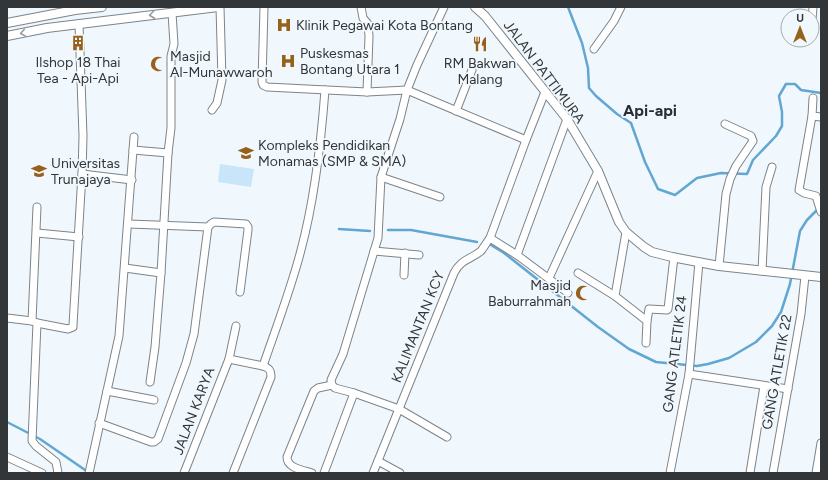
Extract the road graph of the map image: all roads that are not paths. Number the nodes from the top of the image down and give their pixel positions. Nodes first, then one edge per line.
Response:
1 (102, 7) edge
2 (219, 7) edge
3 (264, 7) edge
4 (361, 7) edge
5 (444, 7) edge
6 (475, 7) edge
7 (621, 7) edge
8 (74, 8) edge
9 (172, 13) junction
10 (7, 23) edge
11 (79, 24) junction
12 (7, 36) edge
13 (594, 50) dead end
14 (472, 70) dead end
15 (324, 90) junction
16 (407, 90) junction
17 (367, 92) junction
18 (545, 92) junction
19 (813, 98) dead end
20 (212, 110) dead end
21 (456, 111) junction
22 (812, 116) junction
23 (821, 117) edge
24 (567, 119) junction
25 (725, 124) dead end
26 (134, 137) dead end
27 (526, 140) junction
28 (133, 150) junction
29 (168, 153) junction
30 (772, 167) dead end
31 (598, 171) junction
32 (82, 174) junction
33 (381, 177) junction
34 (132, 180) junction
35 (440, 197) dead end
36 (37, 207) dead end
37 (820, 209) edge
38 (129, 224) junction
39 (165, 224) junction
40 (208, 227) junction
41 (626, 232) junction
42 (37, 233) junction
43 (79, 237) junction
44 (490, 238) junction
45 (374, 251) junction
46 (405, 253) junction
47 (419, 255) dead end
48 (517, 255) junction
49 (674, 258) junction
50 (699, 262) junction
51 (719, 266) junction
52 (125, 268) junction
53 (762, 270) junction
54 (161, 273) junction
55 (578, 273) dead end
56 (404, 275) dead end
57 (797, 275) junction
58 (821, 277) edge
59 (549, 278) junction
60 (240, 292) dead end
61 (568, 293) dead end
62 (615, 296) junction
63 (7, 318) edge
64 (35, 322) junction
65 (647, 322) junction
66 (236, 326) dead end
67 (646, 343) dead end
68 (229, 359) junction
69 (263, 366) junction
70 (689, 369) junction
71 (150, 382) dead end
72 (332, 385) junction
73 (764, 386) junction
74 (788, 389) junction
75 (107, 391) junction
76 (354, 393) junction
77 (154, 400) dead end
78 (399, 409) junction
79 (99, 423) junction
80 (447, 437) dead end
81 (821, 443) edge
82 (7, 457) edge
83 (378, 461) junction
84 (90, 471) edge
85 (42, 473) edge
86 (58, 473) edge
87 (184, 473) edge
88 (233, 473) edge
89 (312, 473) edge
90 (324, 473) edge
91 (373, 473) edge
92 (400, 473) edge
93 (670, 473) edge
94 (750, 473) edge
95 (773, 473) edge
96 (816, 473) edge

1 - 8 street
2 - 9 street
2 - 20 street
3 - 15 street
4 - 17 street
5 - 16 street
6 - 18 street, JALAN PATTIMURA
7 - 13 street
8 - 10 street
9 -> 11 street
9 - 29 street
11 -> 12 street
11 - 32 street
14 - 21 street
15 - 17 street
15 - 69 street
16 - 17 street
16 - 21 street
16 - 33 street
18 - 24 street, JALAN PATTIMURA
18 - 27 street, KALIMANTAN KCY
19 - 22 street
21 - 27 street
22 - 23 street
22 - 37 street
24 - 31 street, JALAN PATTIMURA
24 - 48 street
25 - 51 street
26 - 28 street
27 - 44 street, KALIMANTAN KCY
28 - 29 street
28 - 34 street
29 - 39 street
30 - 53 street
31 - 41 street, JALAN PATTIMURA
31 - 59 street
32 - 34 street
32 - 43 street
33 - 35 street
33 - 45 street
34 - 38 street
36 - 42 street
38 - 39 street
38 - 52 street
39 - 40 street
39 - 54 street
40 - 60 street
40 - 79 street
41 - 49 street, JALAN PATTIMURA
41 - 62 street
42 - 43 street
42 - 64 street
43 - 64 street
44 - 48 street
44 - 78 street, KALIMANTAN KCY
45 - 46 street
45 - 72 street
46 - 47 street
46 - 56 street
48 - 59 street
49 - 50 street, JALAN PATTIMURA
49 - 65 street
50 - 51 street, JALAN PATTIMURA
50 - 70 street, GANG ATLETIK 24
51 - 53 street, JALAN PATTIMURA
52 - 54 street
52 - 75 street
53 - 57 street, JALAN PATTIMURA
54 - 71 street
55 - 62 street
57 - 58 street, JALAN PATTIMURA
57 - 74 street, GANG ATLETIK 22
59 - 61 street
62 - 65 street
63 - 64 street
64 - 86 street
65 - 67 street
66 - 68 street, JALAN KARYA
68 - 69 street
68 - 87 street, JALAN KARYA
69 - 88 street
70 - 73 street
70 - 93 street, GANG ATLETIK 24
72 - 76 street
72 - 89 street
73 - 74 street
73 - 94 street
74 - 95 street, GANG ATLETIK 22
75 - 77 street
75 - 79 street
76 - 78 street
76 - 90 street
78 - 80 street
78 - 83 street, KALIMANTAN KCY
79 - 84 street
81 - 96 street
82 - 85 street
83 - 91 street, KALIMANTAN KCY
83 - 92 street

